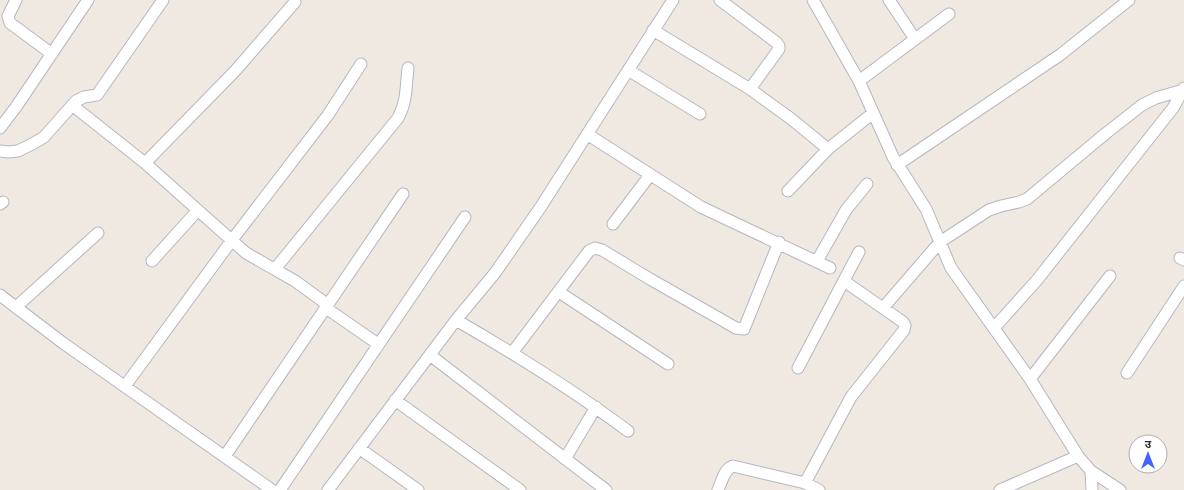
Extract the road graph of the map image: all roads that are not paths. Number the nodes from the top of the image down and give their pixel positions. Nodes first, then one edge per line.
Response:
1 (16, 0) edge
2 (88, 0) edge
3 (163, 0) edge
4 (720, 0) edge
5 (813, 0) edge
6 (889, 0) edge
7 (1129, 0) edge
8 (295, 2) dead end
9 (667, 2) edge
10 (949, 14) dead end
11 (653, 30) junction
12 (915, 39) junction
13 (52, 54) junction
14 (361, 64) dead end
15 (408, 68) dead end
16 (628, 70) junction
17 (859, 81) junction
18 (750, 89) junction
19 (1183, 89) edge
20 (72, 105) junction
21 (873, 113) junction
22 (700, 114) dead end
23 (0, 128) edge
24 (587, 134) junction
25 (828, 149) junction
26 (0, 151) edge
27 (145, 163) junction
28 (897, 165) junction
29 (650, 175) junction
30 (867, 184) dead end
31 (788, 191) dead end
32 (403, 194) dead end
33 (198, 210) junction
34 (465, 217) dead end
35 (613, 224) dead end
36 (98, 233) dead end
37 (232, 240) junction
38 (779, 242) junction
39 (940, 242) junction
40 (859, 252) dead end
41 (152, 261) dead end
42 (817, 261) junction
43 (830, 268) dead end
44 (275, 270) junction
45 (1110, 276) dead end
46 (844, 281) junction
47 (1184, 286) edge
48 (559, 292) junction
49 (0, 295) edge
50 (327, 306) junction
51 (16, 307) junction
52 (883, 308) junction
53 (456, 320) junction
54 (994, 328) junction
55 (378, 344) junction
56 (512, 353) junction
57 (430, 355) junction
58 (668, 364) dead end
59 (798, 368) dead end
60 (1127, 373) dead end
61 (1030, 379) junction
62 (125, 386) junction
63 (396, 400) junction
64 (596, 407) junction
65 (628, 431) dead end
66 (359, 448) junction
67 (224, 456) junction
68 (1078, 456) junction
69 (565, 459) junction
70 (1091, 470) junction
71 (805, 483) junction
72 (1022, 485) edge
73 (272, 490) edge
74 (280, 490) edge
75 (328, 490) edge
76 (418, 490) edge
77 (520, 490) edge
78 (606, 490) edge
79 (718, 490) edge
80 (819, 490) edge
81 (1000, 490) edge
82 (1092, 490) edge
83 (1120, 490) edge

1 - 13 street
2 - 13 street
3 - 20 street
4 - 18 street
5 - 17 street
6 - 12 street
7 - 28 street
8 - 27 street
9 - 11 street
10 - 12 street
11 - 16 street
11 - 18 street
12 - 17 street
13 - 23 street
14 - 37 street
15 - 44 street
16 - 22 street
16 - 24 street
17 - 21 street
18 - 25 street
19 - 39 street
19 - 54 street
20 - 26 street
20 - 27 street
21 - 25 street
21 - 28 street
24 - 29 street
24 - 53 street
25 - 31 street
27 - 33 street
28 - 39 street
29 - 35 street
29 - 38 street
30 - 42 street
32 - 50 street
33 - 37 street
33 - 41 street
34 - 55 street
36 - 51 street
37 - 44 street
37 - 62 street
38 - 42 street
38 - 48 street
39 - 52 street
39 - 54 street
40 - 46 street
42 - 43 street
44 - 50 street
45 - 61 street
46 - 52 street
46 - 59 street
47 - 60 street
48 - 56 street
48 - 58 street
49 - 51 street
50 - 55 street
50 - 67 street
51 - 62 street
52 - 71 street
53 - 56 street
53 - 57 street
54 - 61 street
55 - 74 street
56 - 64 street
57 - 63 street
57 - 69 street
61 - 68 street
62 - 67 street
63 - 66 street
63 - 77 street
64 - 65 street
64 - 69 street
66 - 75 street
66 - 76 street
67 - 73 street
68 - 70 street
68 - 72 street
69 - 78 street
70 - 82 street
70 - 83 street
71 - 79 street
71 - 80 street
72 - 81 street

